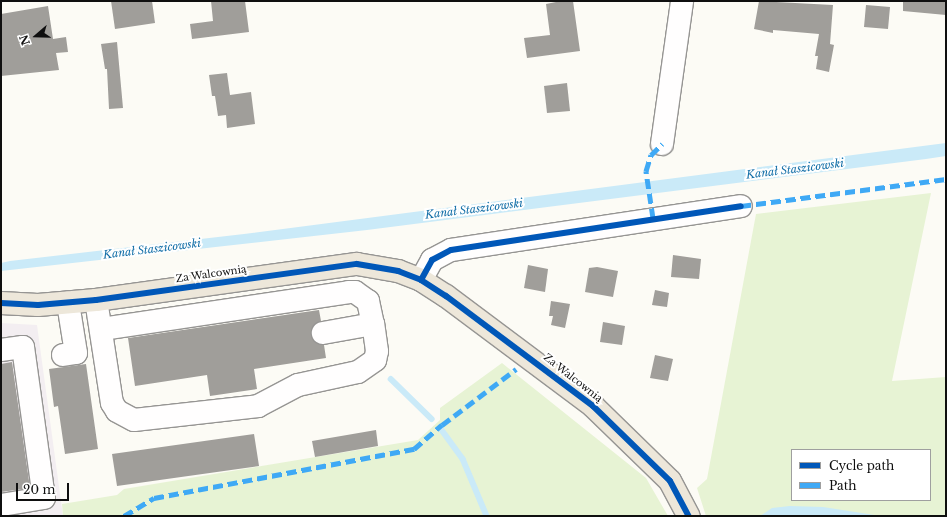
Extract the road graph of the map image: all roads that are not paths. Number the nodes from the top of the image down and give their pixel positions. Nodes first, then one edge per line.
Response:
1 (682, 1) edge
2 (662, 144) dead end
3 (740, 206) dead end
4 (421, 280) junction
5 (96, 300) junction
6 (1, 303) edge
7 (68, 303) junction
8 (373, 324) junction
9 (102, 329) junction
10 (322, 334) dead end
11 (1, 350) edge
12 (62, 355) dead end
13 (1, 504) edge
14 (685, 507) edge

1 - 2 street
3 - 4 street
4 - 5 main road, Za Walcownią
4 - 14 main road, Za Walcownią
5 - 7 main road, Za Walcownią
5 - 9 street
6 - 7 main road, Za Walcownią
7 - 12 street
8 - 9 street
8 - 9 street
8 - 10 street
11 - 13 street

